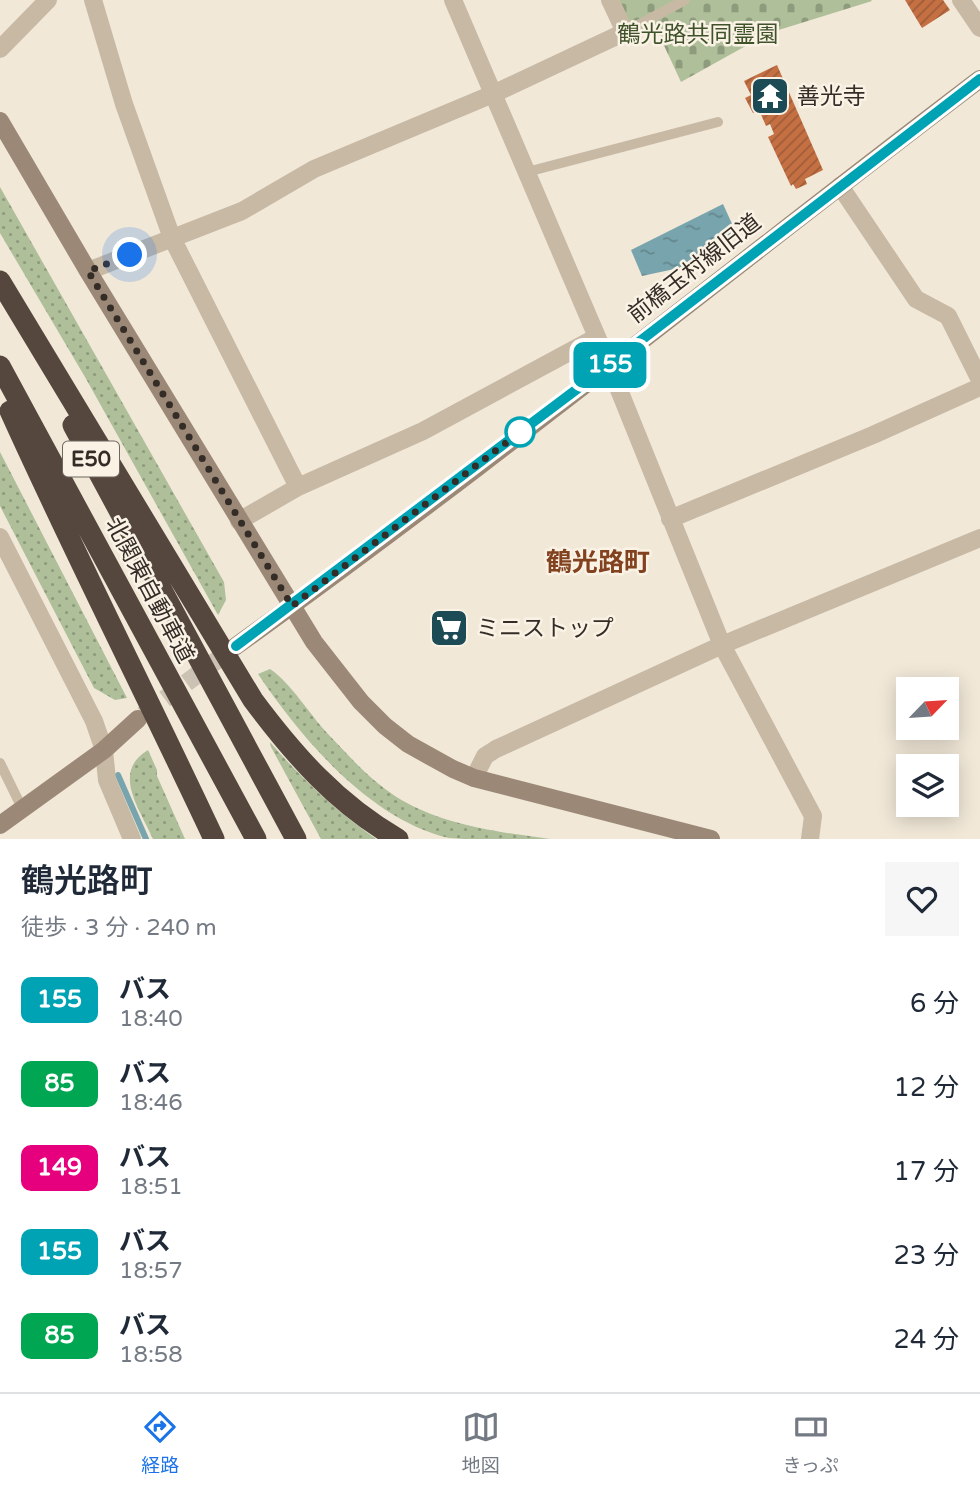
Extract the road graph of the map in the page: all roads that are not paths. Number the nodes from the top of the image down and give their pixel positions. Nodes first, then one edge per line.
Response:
1 (48, 0) edge
2 (93, 0) edge
3 (453, 0) edge
4 (610, 0) edge
5 (685, 0) edge
6 (961, 0) edge
7 (980, 28) edge
8 (625, 32) junction
9 (0, 49) edge
10 (980, 79) edge
11 (493, 94) junction
12 (0, 121) edge
13 (718, 122) dead end
14 (527, 172) junction
15 (840, 186) junction
16 (173, 238) junction
17 (88, 271) junction
18 (0, 281) edge
19 (0, 291) edge
20 (597, 337) junction
21 (609, 365) junction
22 (0, 366) edge
23 (980, 380) edge
24 (980, 387) edge
25 (0, 389) edge
26 (298, 487) junction
27 (670, 519) junction
28 (239, 521) junction
29 (0, 537) edge
30 (980, 538) edge
31 (292, 606) junction
32 (722, 645) junction
33 (236, 646) tunnel mouth
34 (138, 719) tunnel mouth
35 (104, 750) junction
36 (0, 763) edge
37 (474, 778) junction
38 (22, 808) junction
39 (0, 825) edge
40 (132, 839) edge
41 (214, 839) edge
42 (256, 839) edge
43 (296, 839) edge
44 (398, 839) edge
45 (711, 839) edge
46 (810, 839) edge

1 - 9 street
2 - 16 street
3 - 11 street
4 - 8 street
5 - 8 lane
6 - 7 street
8 - 11 street
10 - 15 street, 前橋玉村線旧道
11 - 14 street
11 - 16 street
12 - 17 street
13 - 14 lane
14 - 20 street
15 - 21 street, 前橋玉村線旧道
15 - 23 street
16 - 17 street
16 - 26 street
17 - 28 street
18 - 44 highway
19 - 43 highway, 北関東自動車道 / E50
20 - 21 street
20 - 26 street
21 - 27 street
21 - 31 street, 前橋玉村線旧道
22 - 42 highway, 北関東自動車道 / E50
24 - 27 street
25 - 41 highway
26 - 28 street
27 - 32 street
28 - 31 street
29 - 35 street
30 - 32 street
31 - 33 street, 前橋玉村線旧道
31 - 37 street
32 - 37 street
32 - 46 street
34 - 35 street
35 - 38 street
35 - 40 street
36 - 38 lane
37 - 45 street
38 - 39 street

